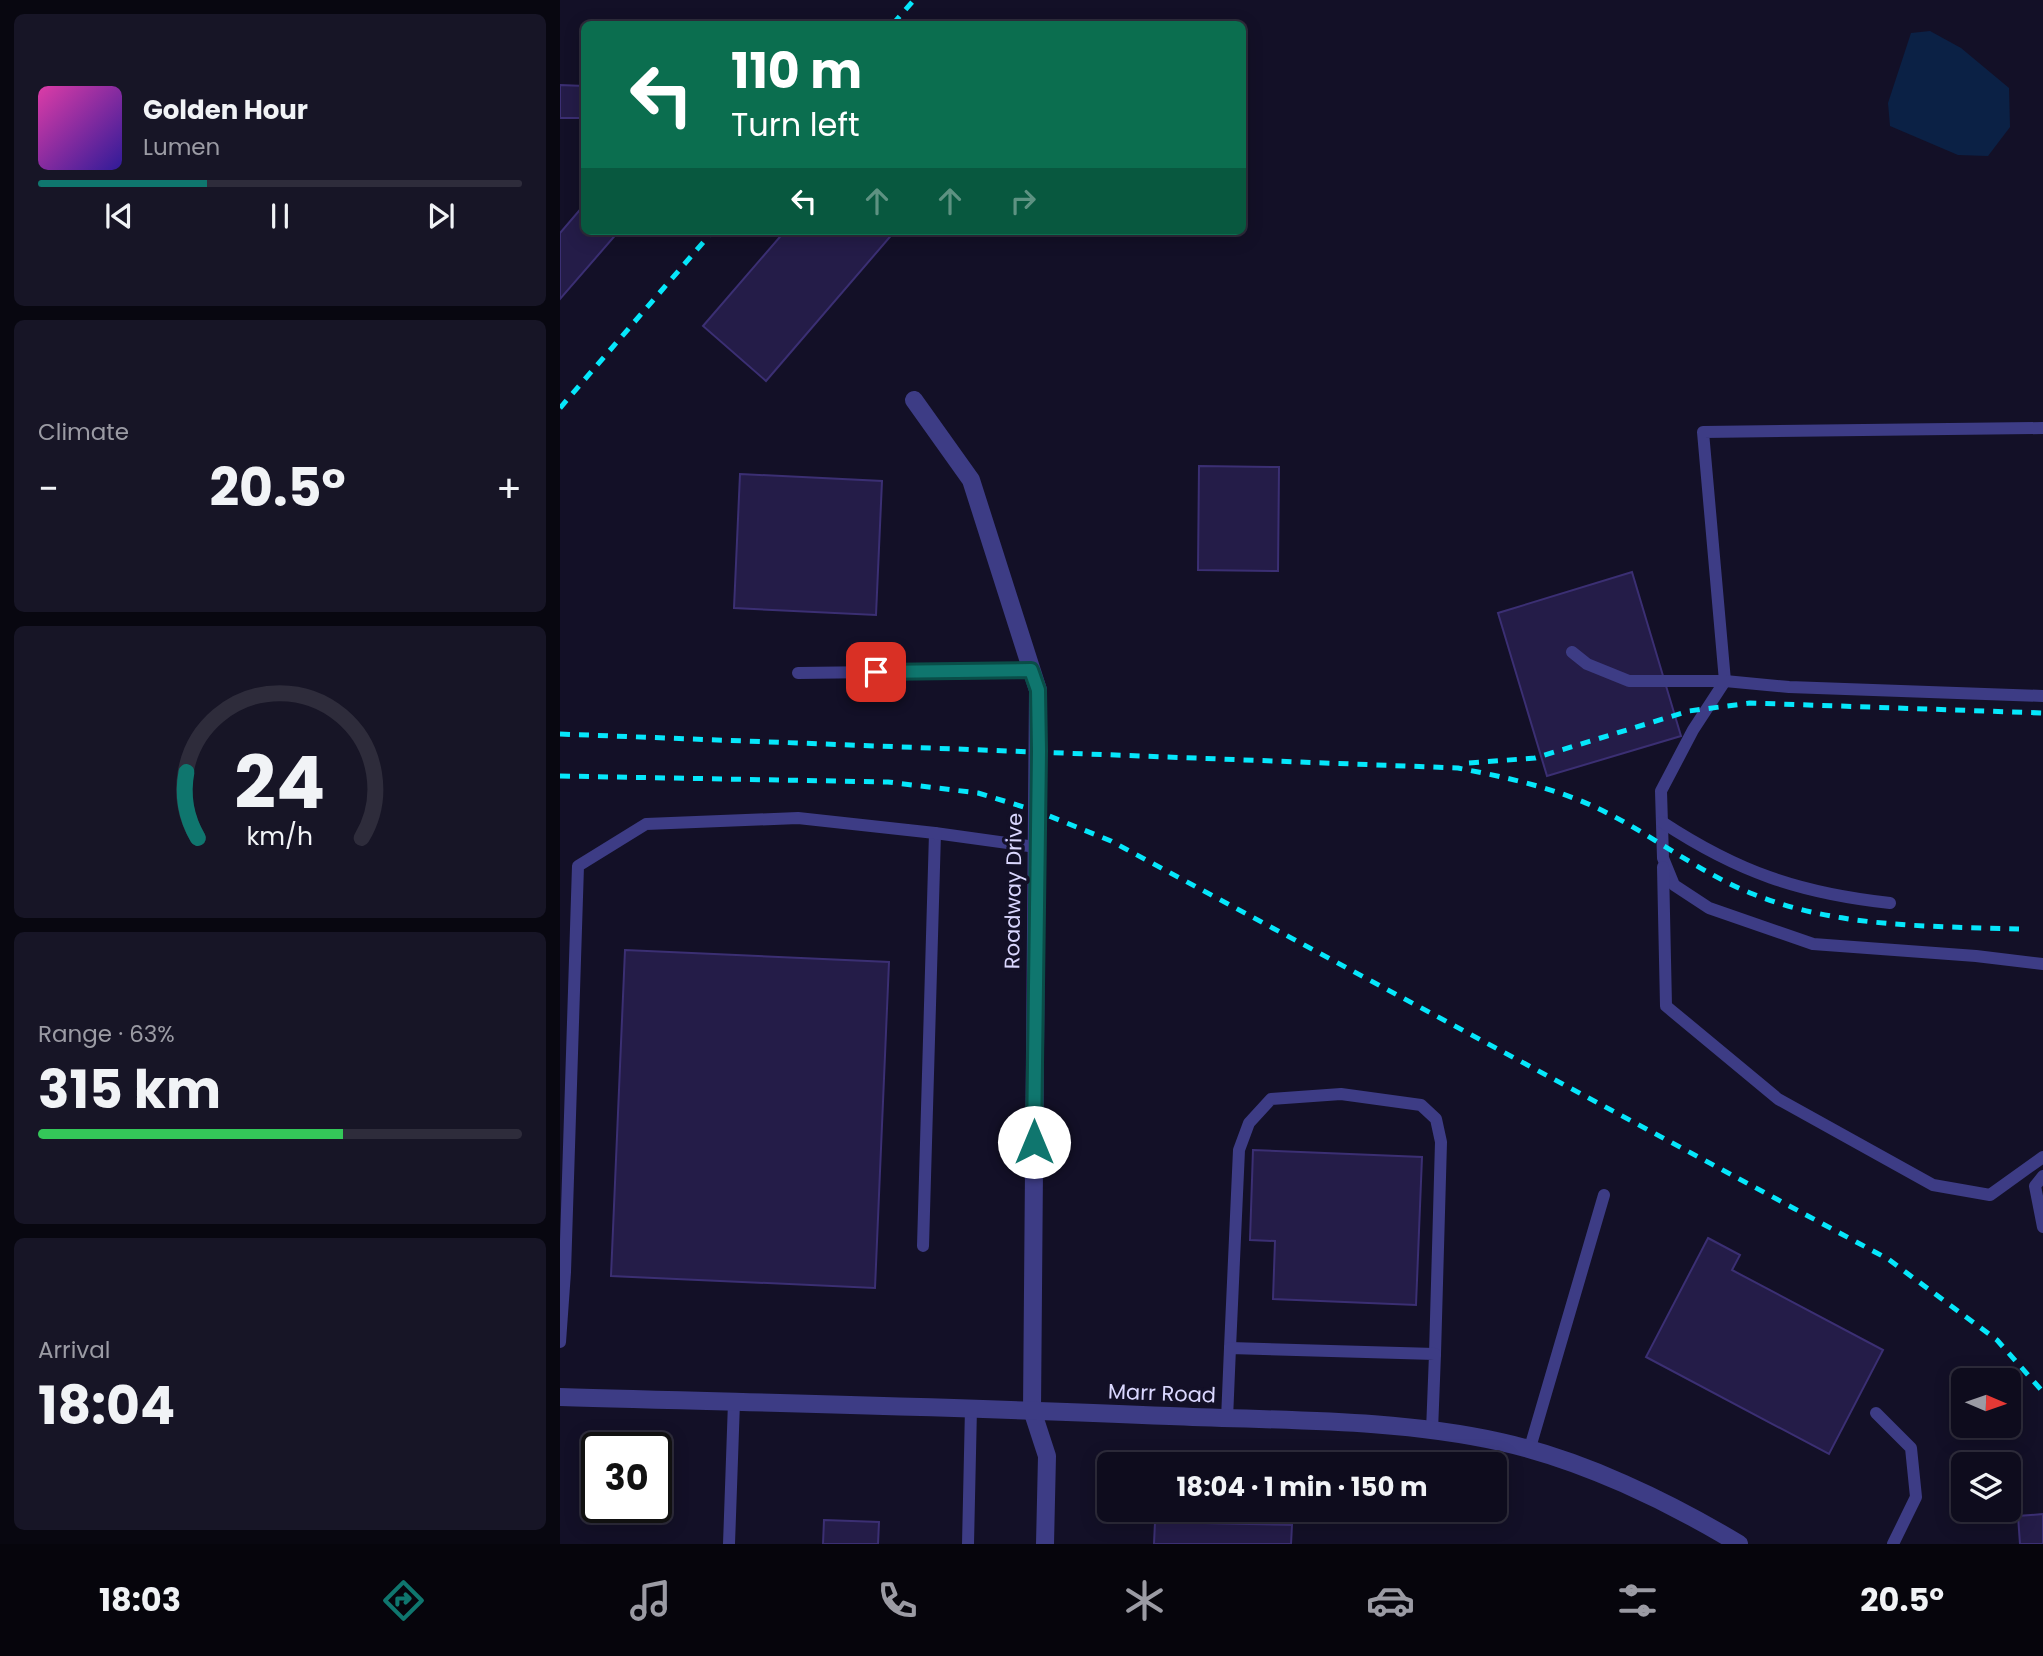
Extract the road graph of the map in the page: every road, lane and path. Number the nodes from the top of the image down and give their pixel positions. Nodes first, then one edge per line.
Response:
1 (914, 400) dead end
2 (2043, 428) edge
3 (1572, 652) dead end
4 (1031, 670) junction
5 (798, 673) dead end
6 (1725, 681) junction
7 (2043, 696) edge
8 (1662, 822) junction
9 (935, 832) junction
10 (1036, 847) junction
11 (1662, 858) junction
12 (1890, 903) dead end
13 (2043, 964) edge
14 (2043, 1157) edge
15 (2043, 1176) edge
16 (1605, 1195) dead end
17 (2043, 1227) edge
18 (923, 1246) dead end
19 (560, 1342) edge
20 (1230, 1348) junction
21 (1434, 1354) junction
22 (560, 1397) edge
23 (734, 1402) junction
24 (971, 1408) junction
25 (1032, 1410) junction
26 (1876, 1413) dead end
27 (1227, 1419) junction
28 (1432, 1431) junction
29 (1529, 1451) junction
30 (729, 1544) edge
31 (968, 1544) edge
32 (1045, 1544) edge
33 (1739, 1544) edge
34 (1893, 1544) edge

1 - 4 street, Roadway Drive
2 - 6 lane
3 - 6 lane
4 - 5 lane
4 - 10 street, Roadway Drive
6 - 7 lane
6 - 8 lane
8 - 11 lane
8 - 12 lane
9 - 10 lane
9 - 18 lane
9 - 19 lane
10 - 25 street, Roadway Drive
11 - 13 lane
11 - 14 lane
15 - 17 lane
16 - 29 lane
20 - 21 lane
20 - 21 lane
20 - 27 lane
21 - 28 lane
22 - 23 street, Marr Road
23 - 24 street, Marr Road
23 - 30 lane
24 - 25 street, Marr Road
24 - 31 lane
25 - 27 street, Marr Road
25 - 32 street, Roadway Drive
26 - 34 lane
27 - 28 street, Marr Road
28 - 29 street, Marr Road
29 - 33 street, Marr Road

